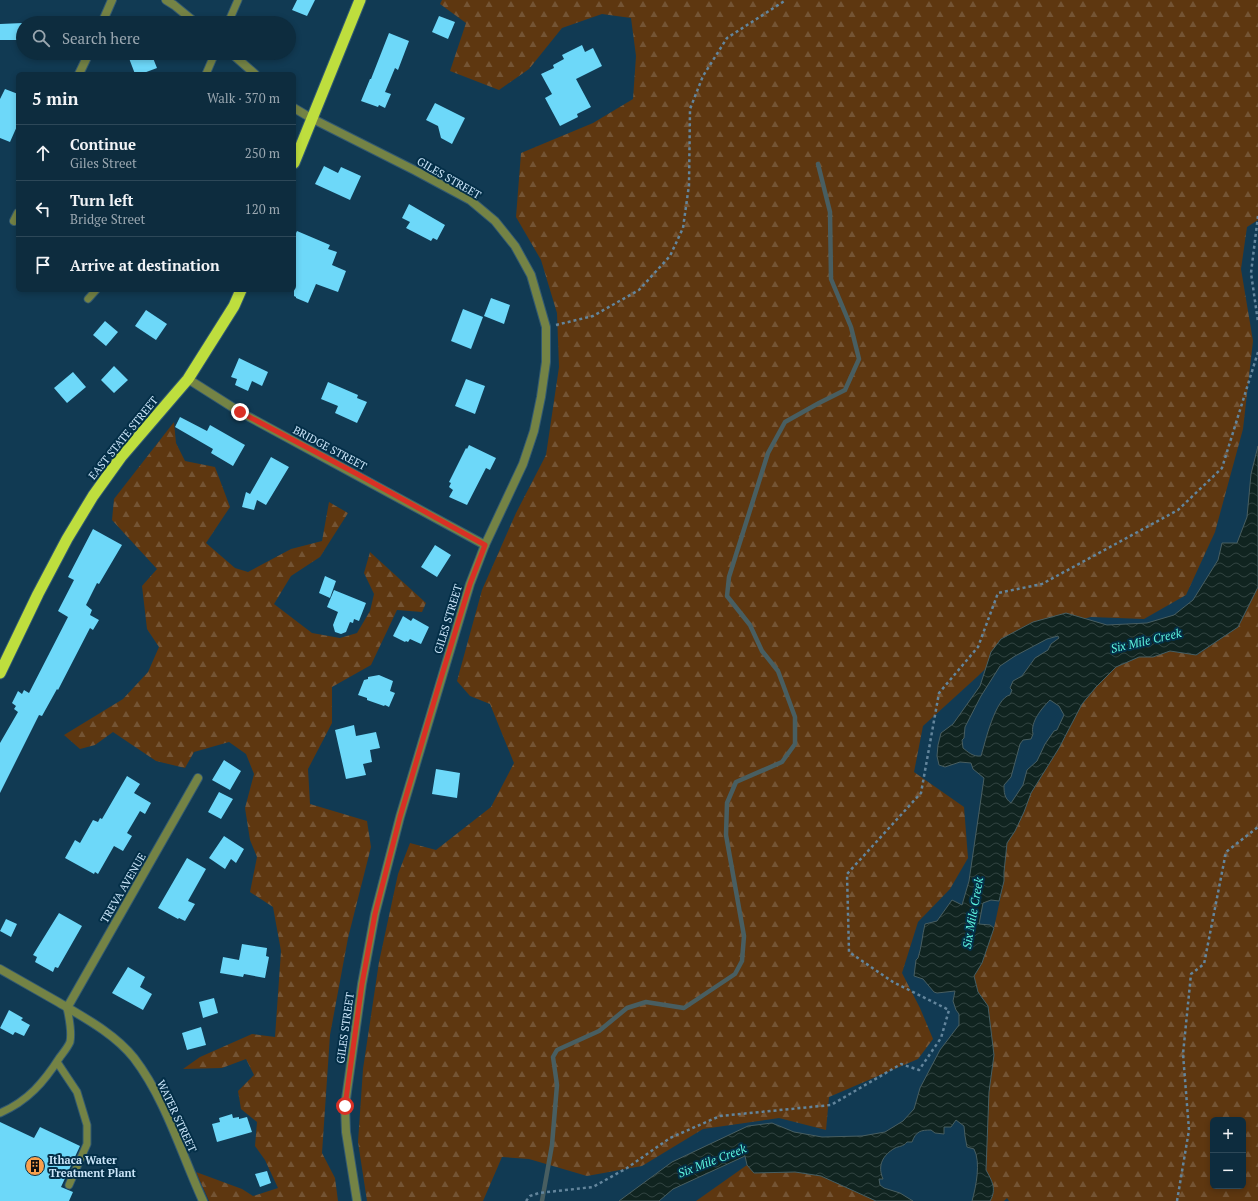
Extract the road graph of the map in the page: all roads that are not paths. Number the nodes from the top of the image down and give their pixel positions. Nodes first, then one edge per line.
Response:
1 (112, 0) edge
2 (166, 0) edge
3 (238, 0) edge
4 (360, 0) edge
5 (105, 16) edge
6 (187, 16) edge
7 (231, 16) edge
8 (86, 60) edge
9 (212, 60) edge
10 (240, 60) edge
11 (80, 72) edge
12 (207, 72) edge
13 (253, 72) edge
14 (296, 109) edge
15 (311, 118) junction
16 (296, 157) edge
17 (16, 217) edge
18 (14, 221) dead end
19 (94, 292) edge
20 (240, 292) edge
21 (88, 299) dead end
22 (188, 379) junction
23 (485, 545) junction
24 (0, 673) edge
25 (198, 778) dead end
26 (0, 969) edge
27 (68, 1008) junction
28 (57, 1062) junction
29 (0, 1113) edge
30 (69, 1185) dead end
31 (203, 1201) edge
32 (357, 1201) edge

1 - 5 street
2 - 6 street
3 - 7 lane
4 - 15 highway
8 - 11 street
9 - 12 lane
10 - 13 street
14 - 15 street, GILES STREET
15 - 16 highway
15 - 23 street, GILES STREET
17 - 18 street
19 - 21 lane
20 - 22 highway, EAST STATE STREET
22 - 23 street, BRIDGE STREET
22 - 24 highway, EAST STATE STREET
23 - 32 street, GILES STREET
25 - 27 street, TREVA AVENUE
26 - 27 street, WATER STREET
27 - 28 lane
27 - 31 street, WATER STREET
28 - 29 lane
28 - 30 lane

